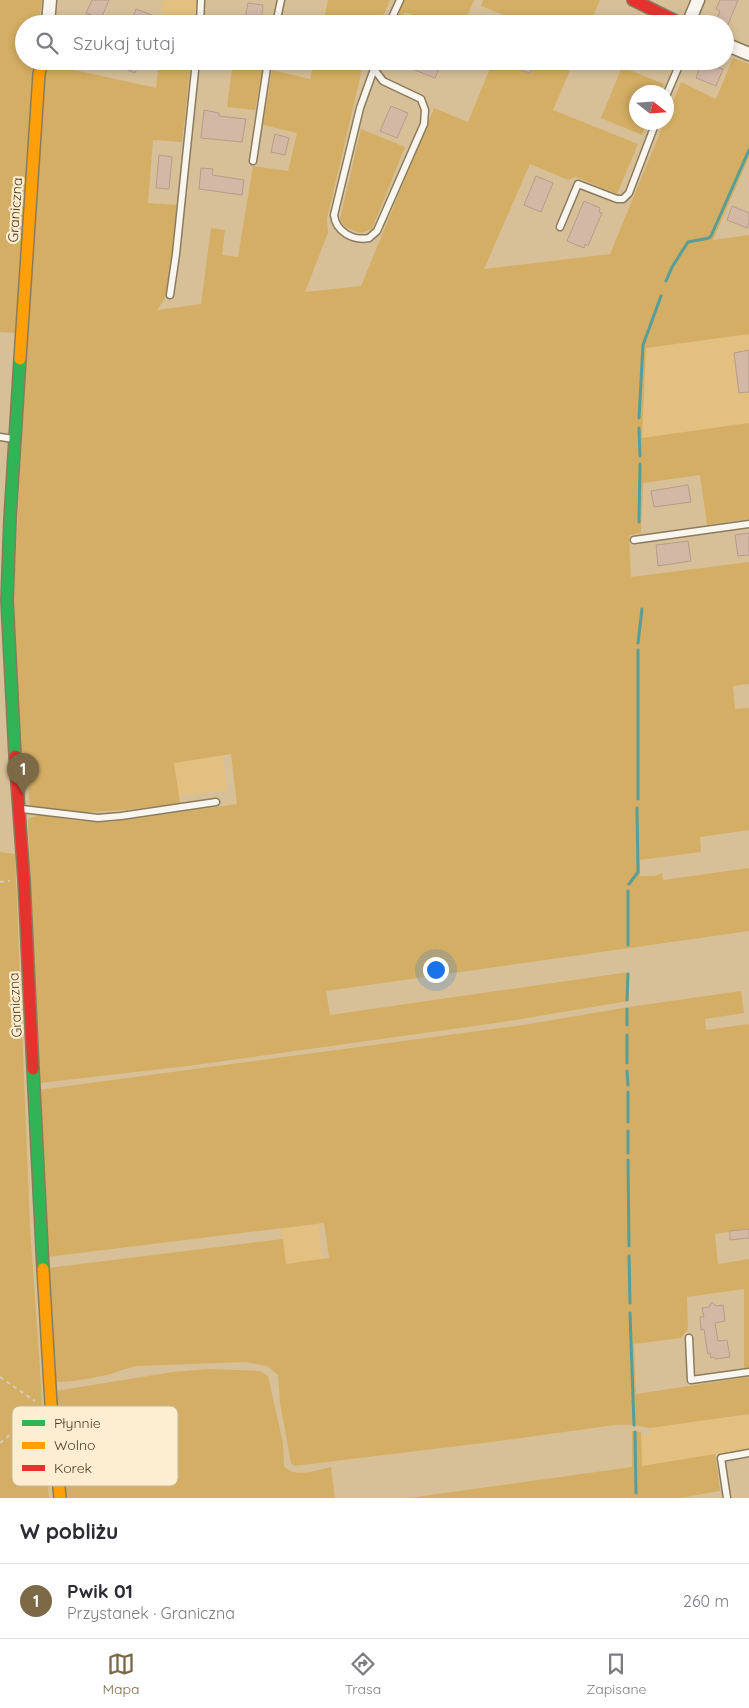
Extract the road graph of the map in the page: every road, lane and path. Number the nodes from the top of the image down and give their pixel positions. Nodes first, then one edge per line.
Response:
1 (50, 0) edge
2 (201, 0) edge
3 (281, 0) edge
4 (400, 0) edge
5 (633, 0) edge
6 (698, 0) edge
7 (49, 15) edge
8 (200, 15) edge
9 (278, 15) edge
10 (393, 15) edge
11 (664, 15) edge
12 (692, 15) edge
13 (734, 48) edge
14 (749, 54) edge
15 (40, 70) edge
16 (195, 70) edge
17 (267, 70) edge
18 (374, 70) joint
19 (677, 70) edge
20 (671, 85) edge
21 (653, 130) edge
22 (253, 161) dead end
23 (560, 227) dead end
24 (170, 295) dead end
25 (0, 437) edge
26 (16, 439) junction
27 (749, 524) edge
28 (634, 540) dead end
29 (216, 802) dead end
30 (18, 809) junction
31 (689, 1338) dead end
32 (749, 1372) edge
33 (0, 1377) edge
34 (51, 1404) junction
35 (48, 1406) edge
36 (12, 1433) edge
37 (0, 1443) edge
38 (749, 1453) edge
39 (727, 1498) edge

1 - 7 street
2 - 8 lane
3 - 9 lane
4 - 10 lane
5 - 11 street
6 - 12 street
13 - 14 street
15 - 26 street, Graniczna
16 - 24 lane
17 - 22 lane
18 - 18 lane
19 - 20 lane
21 - 23 lane
25 - 26 lane
26 - 30 street, Graniczna
27 - 28 lane
29 - 30 lane
30 - 34 street, Graniczna
31 - 32 lane
33 - 34 path
34 - 35 path
36 - 37 path
38 - 39 lane

